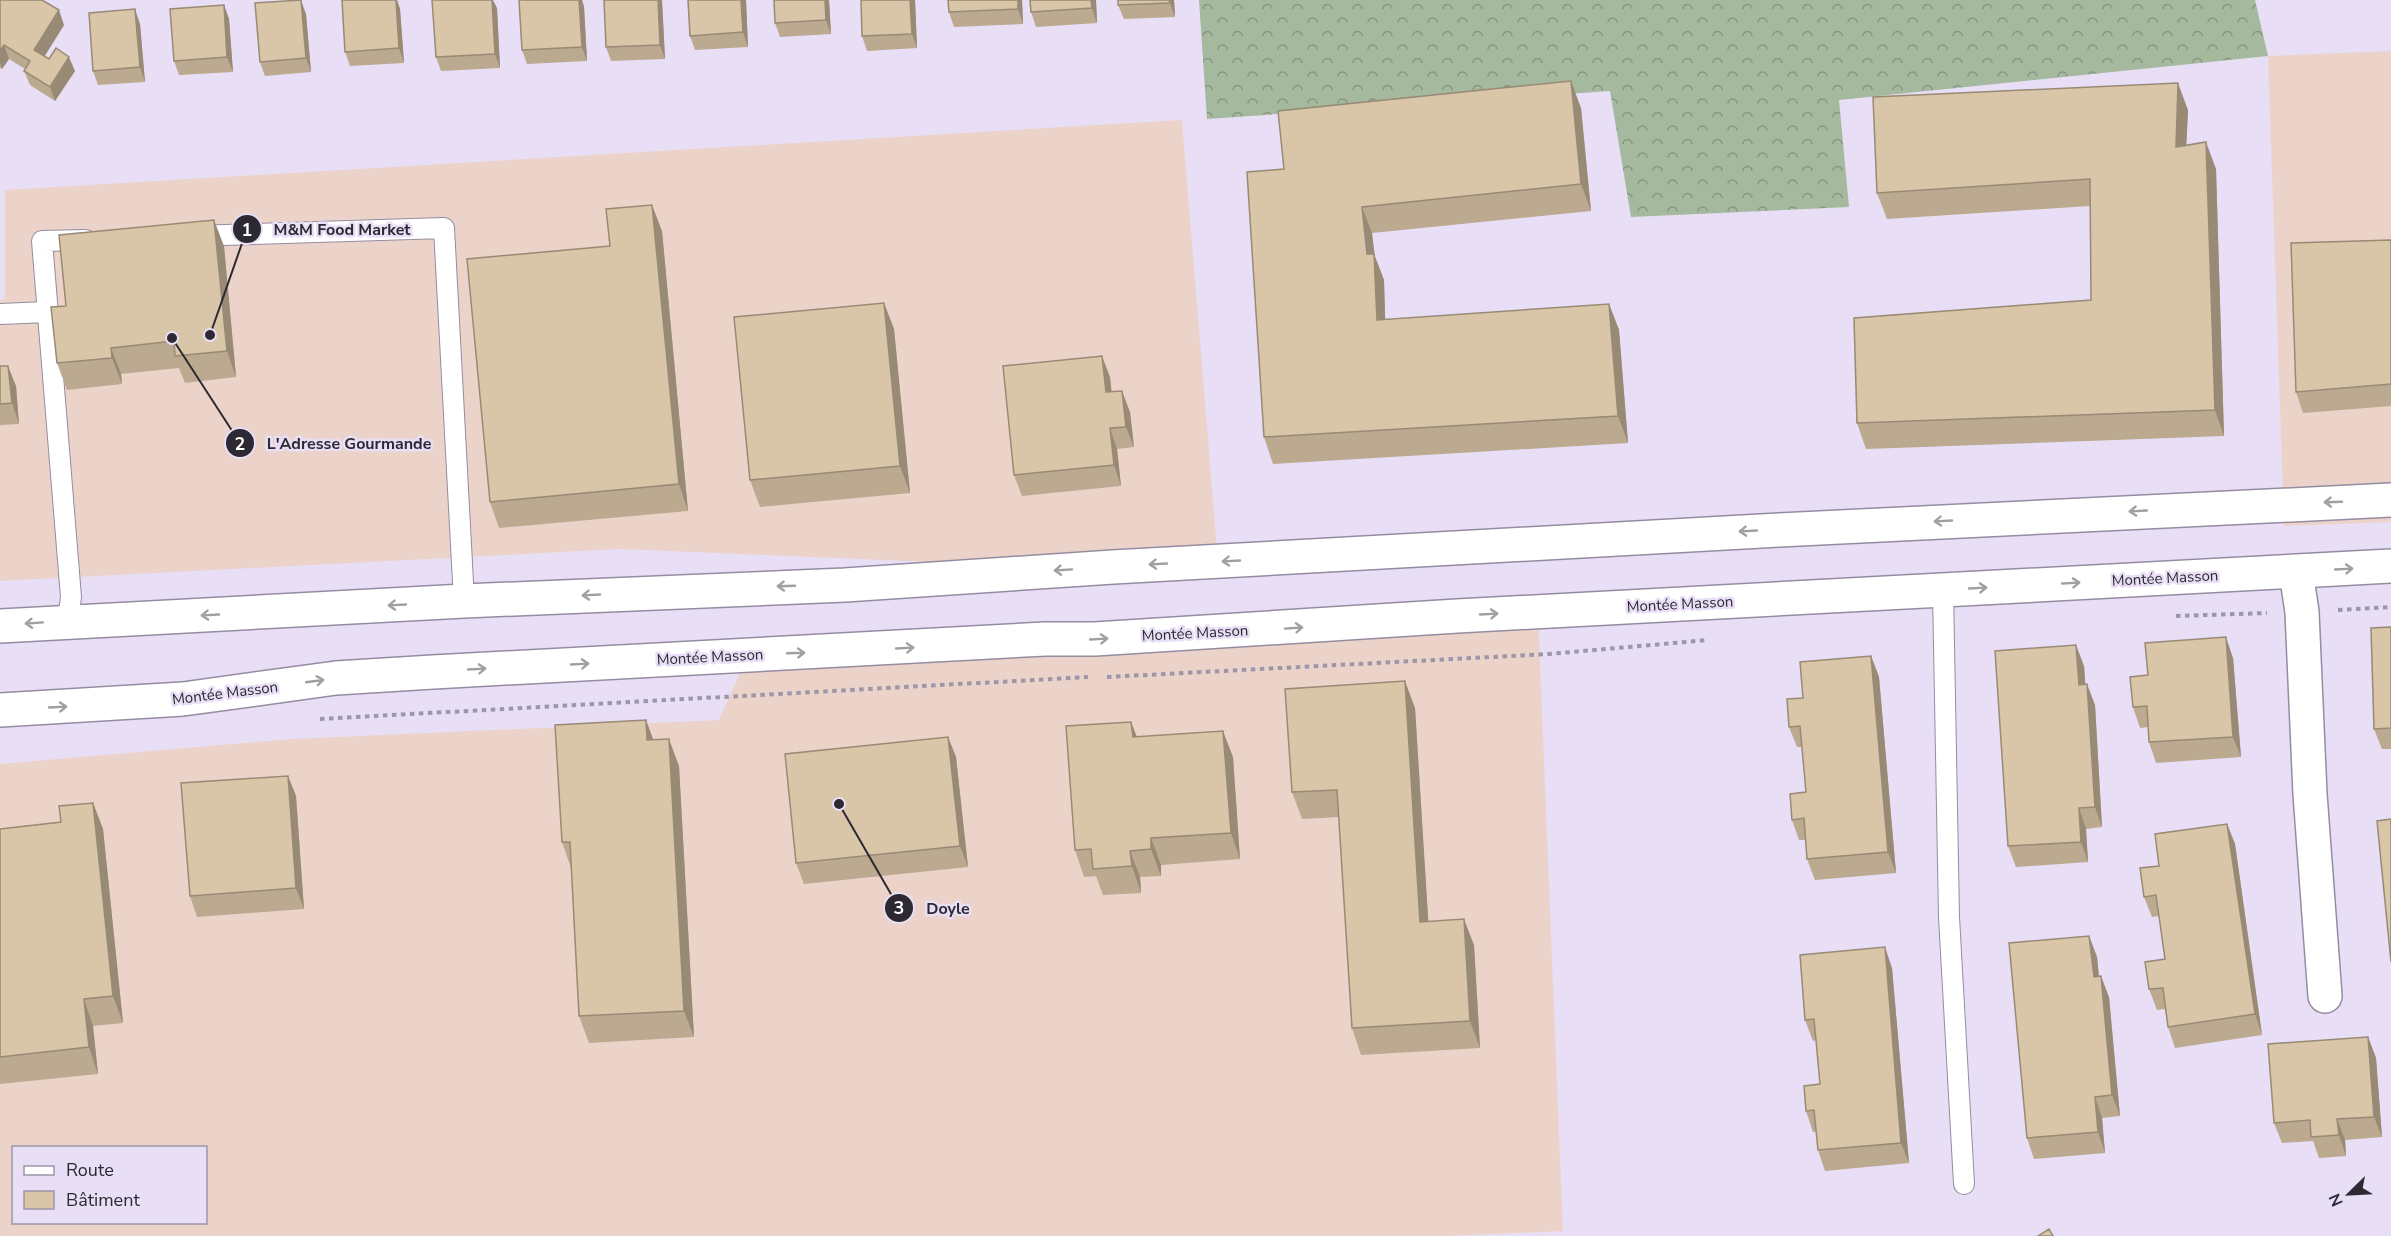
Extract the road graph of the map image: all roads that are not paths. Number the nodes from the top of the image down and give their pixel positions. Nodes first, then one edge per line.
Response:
1 (172, 237) edge
2 (101, 239) edge
3 (47, 312) junction
4 (0, 314) edge
5 (2391, 500) edge
6 (2391, 566) edge
7 (2296, 572) junction
8 (1943, 590) junction
9 (464, 601) junction
10 (68, 621) junction
11 (0, 626) edge
12 (0, 710) edge
13 (2325, 996) dead end
14 (1964, 1184) dead end

1 - 9 lane
2 - 3 lane
3 - 4 lane
3 - 10 lane
5 -> 9 main road
7 -> 6 main road, Montée Masson
8 -> 7 main road, Montée Masson
7 - 13 main road
12 -> 8 main road, Montée Masson
8 - 14 lane
9 -> 10 main road
10 -> 11 main road

